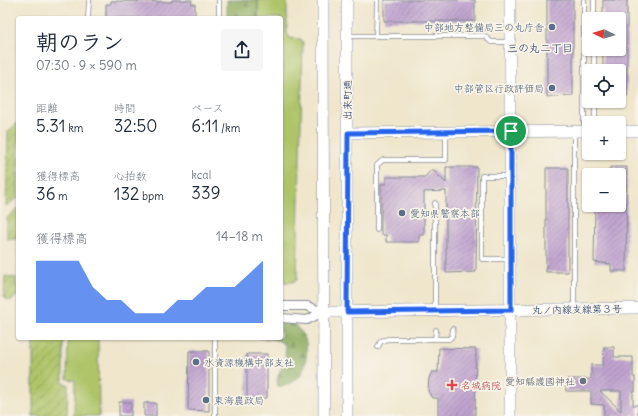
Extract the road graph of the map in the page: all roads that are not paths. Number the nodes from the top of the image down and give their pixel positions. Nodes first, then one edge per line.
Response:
1 (88, 0) edge
2 (219, 0) edge
3 (323, 0) edge
4 (347, 0) edge
5 (377, 0) edge
6 (510, 0) edge
7 (584, 0) edge
8 (594, 0) edge
9 (594, 12) edge
10 (88, 16) edge
11 (219, 16) edge
12 (347, 36) junction
13 (376, 36) junction
14 (511, 42) junction
15 (582, 116) edge
16 (511, 131) junction
17 (582, 131) edge
18 (626, 131) edge
19 (638, 131) edge
20 (446, 132) junction
21 (348, 133) junction
22 (511, 176) junction
23 (435, 203) dead end
24 (377, 230) dead end
25 (511, 259) junction
26 (283, 306) edge
27 (638, 308) edge
28 (574, 309) junction
29 (511, 310) junction
30 (435, 311) junction
31 (323, 312) junction
32 (347, 312) junction
33 (283, 318) edge
34 (436, 330) dead end
35 (452, 330) dead end
36 (436, 339) junction
37 (214, 340) edge
38 (378, 347) dead end
39 (215, 416) edge
40 (324, 416) edge
41 (347, 416) edge
42 (510, 416) edge

1 - 10 lane
2 - 11 lane
3 - 31 street
4 - 12 street, 出来町通
5 - 13 lane
6 - 14 street
7 - 15 lane
8 - 9 lane
12 - 13 lane
12 - 21 street, 出来町通
13 - 14 lane
14 - 16 street
16 - 17 street
16 - 20 street
16 - 22 street
17 - 28 lane
18 - 19 street
20 - 21 street
20 - 24 lane
21 - 32 street, 出来町通
22 - 25 street
22 - 25 lane
23 - 30 lane
25 - 29 street
26 - 31 street
27 - 28 street, 丸ノ内線支線第３号
28 - 29 street, 丸ノ内線支線第３号
29 - 30 street, 丸ノ内線支線第３号
29 - 42 street
30 - 32 street, 丸ノ内線支線第３号
31 - 32 street, 丸ノ内線支線第３号
31 - 33 street
31 - 40 street
32 - 41 street, 出来町通
34 - 36 lane
35 - 36 lane
36 - 38 lane
37 - 39 lane

